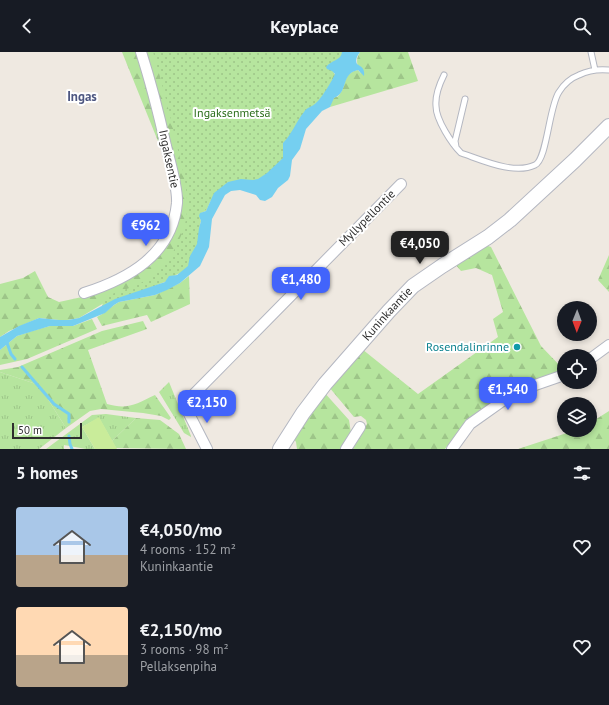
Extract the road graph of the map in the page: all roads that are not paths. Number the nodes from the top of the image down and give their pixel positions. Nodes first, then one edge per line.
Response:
1 (141, 52) edge
2 (591, 52) edge
3 (595, 70) junction
4 (609, 70) edge
5 (444, 75) dead end
6 (465, 99) dead end
7 (609, 126) edge
8 (456, 148) junction
9 (401, 184) dead end
10 (84, 294) dead end
11 (609, 345) edge
12 (597, 354) edge
13 (557, 377) edge
14 (360, 427) dead end
15 (207, 449) edge
16 (280, 449) edge
17 (346, 449) edge
18 (452, 449) edge

1 - 10 street, Ingaksentie
2 - 3 lane
3 - 4 lane
3 - 8 lane
5 - 8 lane
6 - 8 lane
7 - 16 main road, Kuninkaantie
9 - 15 street, Myllypellontie
11 - 12 street
13 - 18 street
14 - 17 street

